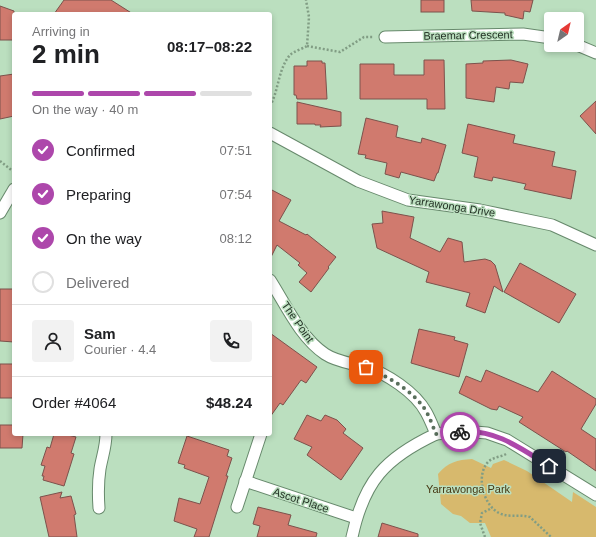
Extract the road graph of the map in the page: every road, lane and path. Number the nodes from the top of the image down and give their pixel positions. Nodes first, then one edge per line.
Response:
1 (306, 0) edge
2 (385, 37) joint
3 (544, 37) edge
4 (307, 46) junction
5 (584, 48) edge
6 (596, 53) edge
7 (272, 102) edge
8 (272, 134) edge
9 (0, 161) edge
10 (12, 170) edge
11 (12, 192) edge
12 (0, 213) edge
13 (596, 245) edge
14 (272, 283) edge
15 (436, 434) junction
16 (106, 436) edge
17 (260, 436) edge
18 (514, 444) junction
19 (245, 481) junction
20 (596, 495) edge
21 (237, 507) dead end
22 (99, 508) dead end
23 (492, 508) junction
24 (356, 518) junction
25 (352, 537) edge
26 (485, 537) edge
27 (551, 537) edge

1 - 4 path
2 - 3 street, Braemar Crescent
2 - 4 path
4 - 7 path
5 - 6 street
8 - 13 street, Yarrawonga Drive
9 - 10 path
11 - 12 street
14 - 15 street, The Point
15 - 18 street
15 - 24 street
16 - 22 street
17 - 19 street
18 - 20 street
18 - 23 path
19 - 21 street
19 - 24 street, Ascot Place
23 - 26 path
23 - 27 path
24 - 25 street

